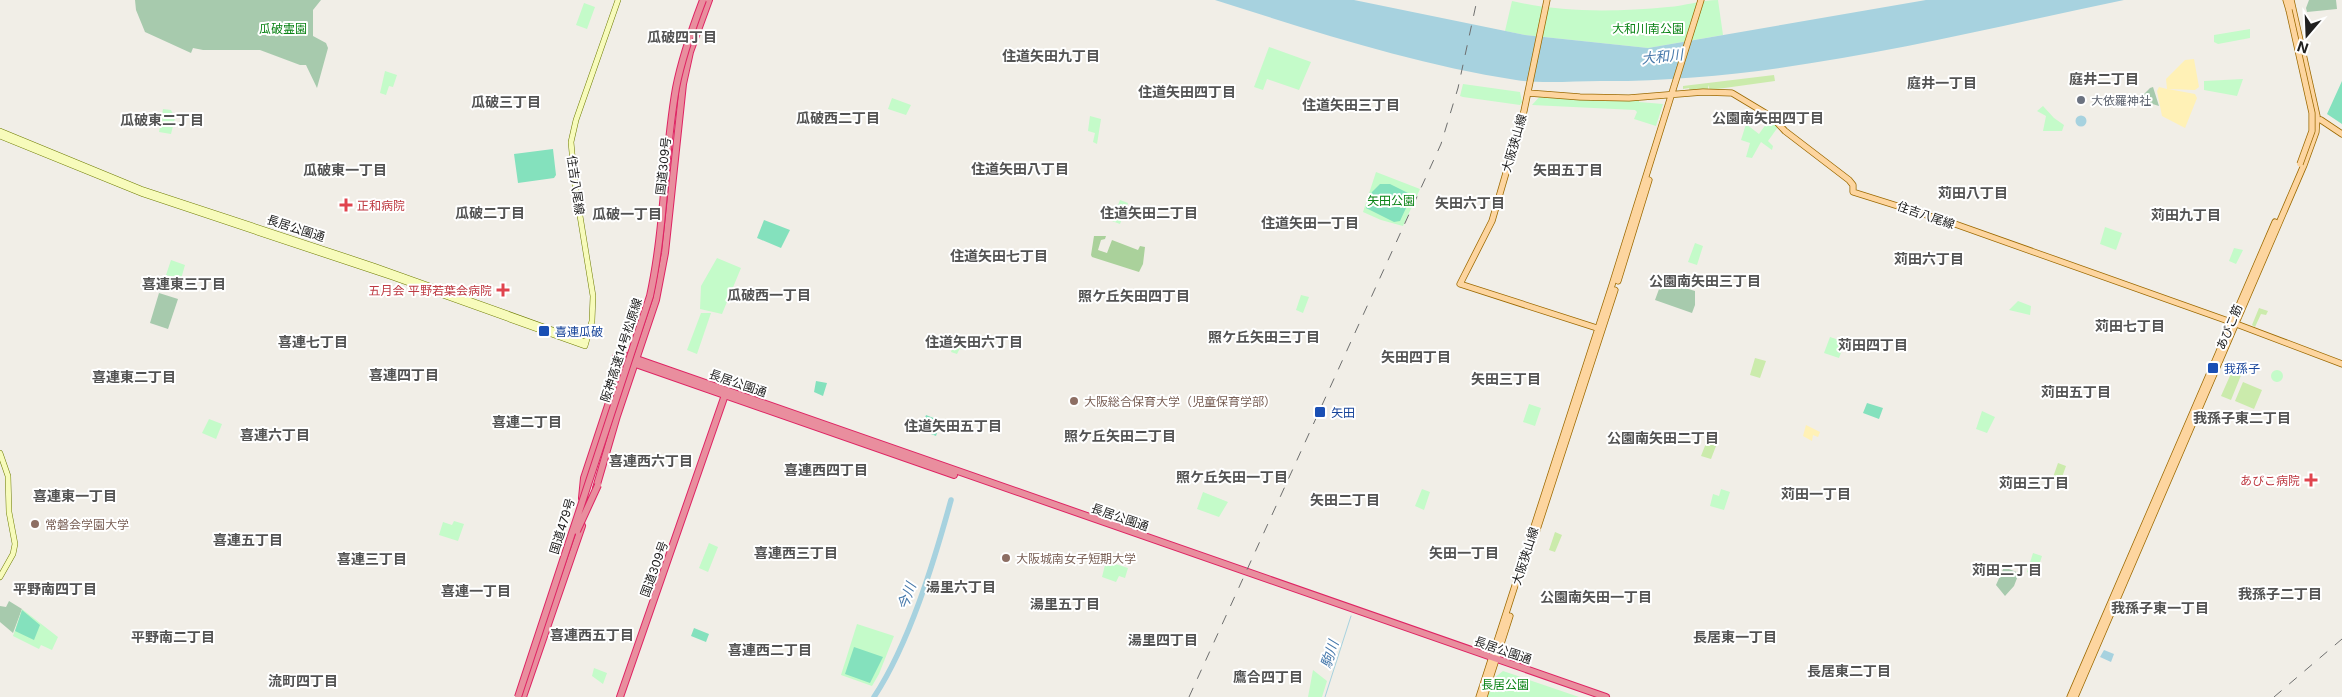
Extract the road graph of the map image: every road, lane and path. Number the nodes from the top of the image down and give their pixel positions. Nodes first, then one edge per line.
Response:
1 (618, 0) edge
2 (702, 0) edge
3 (708, 0) edge
4 (1547, 0) edge
5 (1703, 0) edge
6 (2289, 4) edge
7 (1528, 92) junction
8 (1673, 97) junction
9 (2322, 120) dead end
10 (0, 131) edge
11 (2342, 134) edge
12 (0, 136) edge
13 (40, 150) junction
14 (1643, 177) dead end
15 (1651, 181) dead end
16 (1634, 222) junction
17 (2233, 322) junction
18 (1600, 329) junction
19 (586, 344) joint
20 (616, 357) dead end
21 (626, 362) junction
22 (636, 362) junction
23 (2342, 364) edge
24 (633, 373) junction
25 (726, 393) junction
26 (0, 453) edge
27 (582, 498) junction
28 (575, 523) junction
29 (577, 532) junction
30 (0, 577) edge
31 (1493, 660) junction
32 (518, 697) edge
33 (523, 697) edge
34 (620, 697) edge
35 (1479, 697) edge
36 (1484, 697) edge
37 (1593, 697) edge
38 (1606, 697) edge
39 (2070, 697) edge
40 (2075, 697) edge

1 - 19 main road, 住吉八尾線
2 - 21 highway, 国道309号
2 - 28 highway, 阪神高速14号松原線, bridge
3 - 22 highway, 国道309号
3 - 29 highway, 阪神高速14号松原線, bridge
4 - 7 main road, 大阪狭山線
5 - 8 main road, 大阪狭山線
6 - 17 main road, あびこ筋, bridge
7 - 8 main road, 住吉八尾線
7 - 18 main road, 大阪狭山線
8 - 16 main road, 大阪狭山線
8 - 17 main road, 住吉八尾線
9 - 11 main road
10 - 13 main road, 長居公園通
12 - 13 main road, 長居公園通
13 - 19 main road, 長居公園通
14 - 16 main road
15 - 16 main road
16 - 18 main road, 大阪狭山線
17 - 23 main road, 住吉八尾線
17 - 39 main road, あびこ筋
17 - 40 main road, あびこ筋
18 - 31 main road, 大阪狭山線
20 - 27 highway
21 - 22 highway, 長居公園通
21 - 27 highway, 国道479号
21 - 28 highway, bridge
22 - 24 highway, 国道479号
22 - 25 highway, 長居公園通
24 - 29 highway, bridge
24 - 33 highway, 国道479号
25 - 31 highway, 長居公園通
25 - 34 highway, 国道309号
26 - 30 main road
27 - 32 highway, 国道479号
28 - 32 highway, 阪神高速14号松原線, bridge
29 - 33 highway, 阪神高速14号松原線
31 - 35 main road, 大阪狭山線
31 - 36 main road, 大阪狭山線
31 - 37 highway, 長居公園通
31 - 38 highway, 長居公園通

